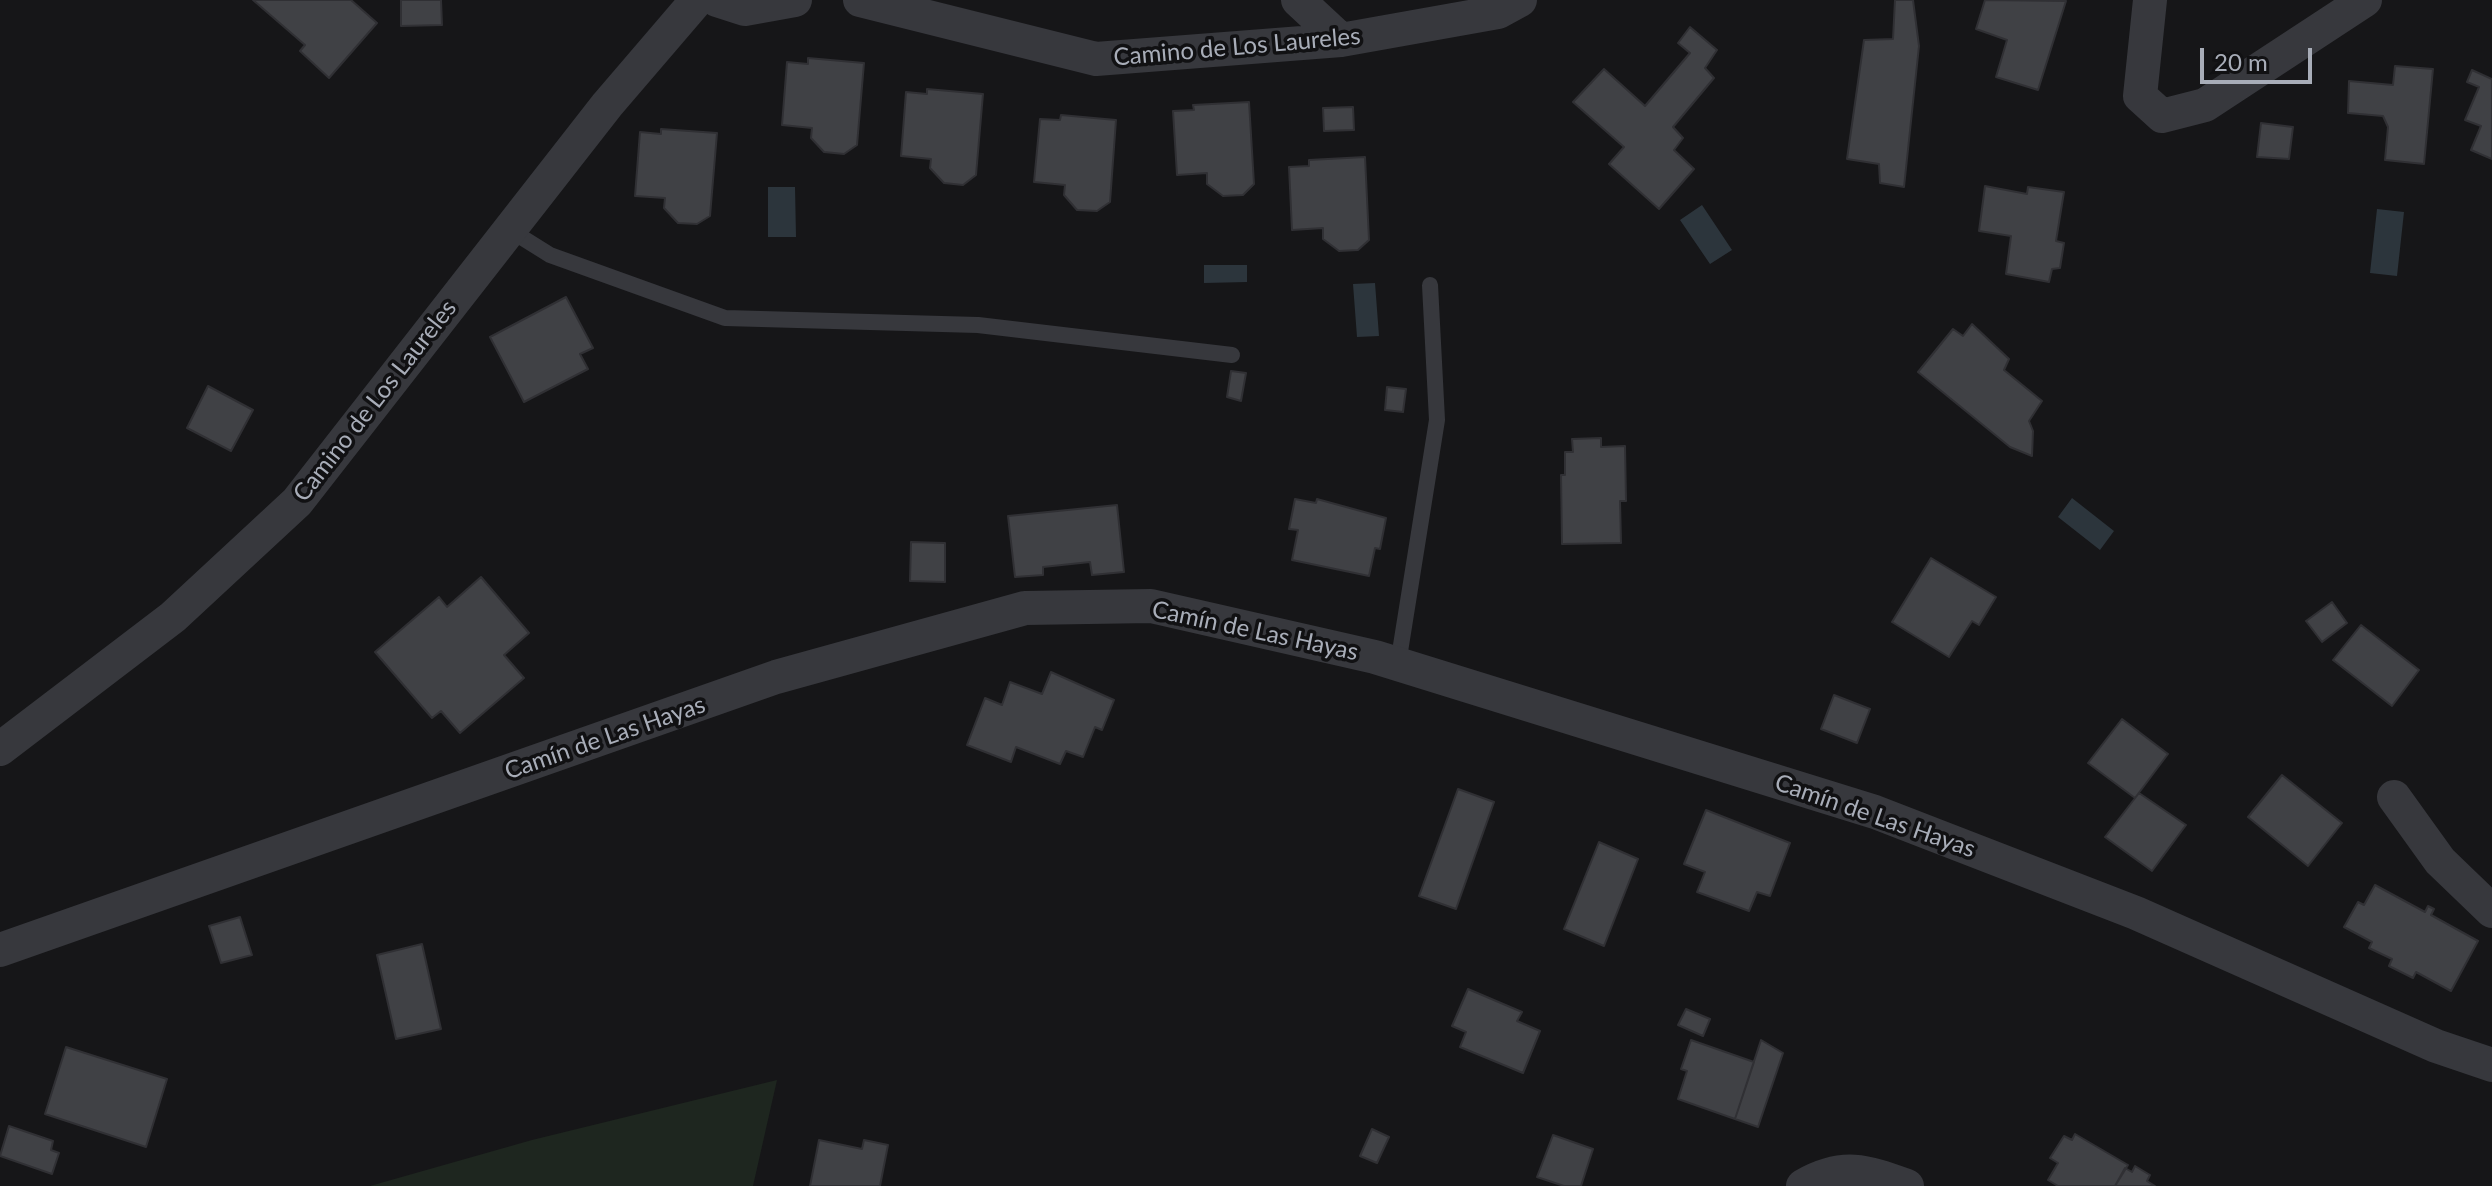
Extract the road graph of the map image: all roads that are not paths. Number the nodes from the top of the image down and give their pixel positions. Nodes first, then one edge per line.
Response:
1 (697, 0) edge
2 (717, 0) edge
3 (795, 0) edge
4 (860, 0) edge
5 (1298, 0) edge
6 (1520, 0) edge
7 (2150, 0) edge
8 (2365, 0) edge
9 (1341, 40) junction
10 (510, 230) junction
11 (1430, 285) dead end
12 (1232, 355) dead end
13 (1398, 664) junction
14 (0, 749) edge
15 (2394, 797) dead end
16 (2492, 911) edge
17 (0, 950) edge
18 (2492, 1065) edge
19 (1803, 1186) edge
20 (1907, 1186) edge

1 - 10 street, Camino de Los Laureles
2 - 3 street
4 - 9 street, Camino de Los Laureles
5 - 9 street
6 - 9 street, Camino de Los Laureles
7 - 8 street
10 - 12 lane
10 - 14 street, Camino de Los Laureles
11 - 13 lane
13 - 17 street, Camín de Las Hayas
13 - 18 street, Camín de Las Hayas
15 - 16 street
19 - 20 street

